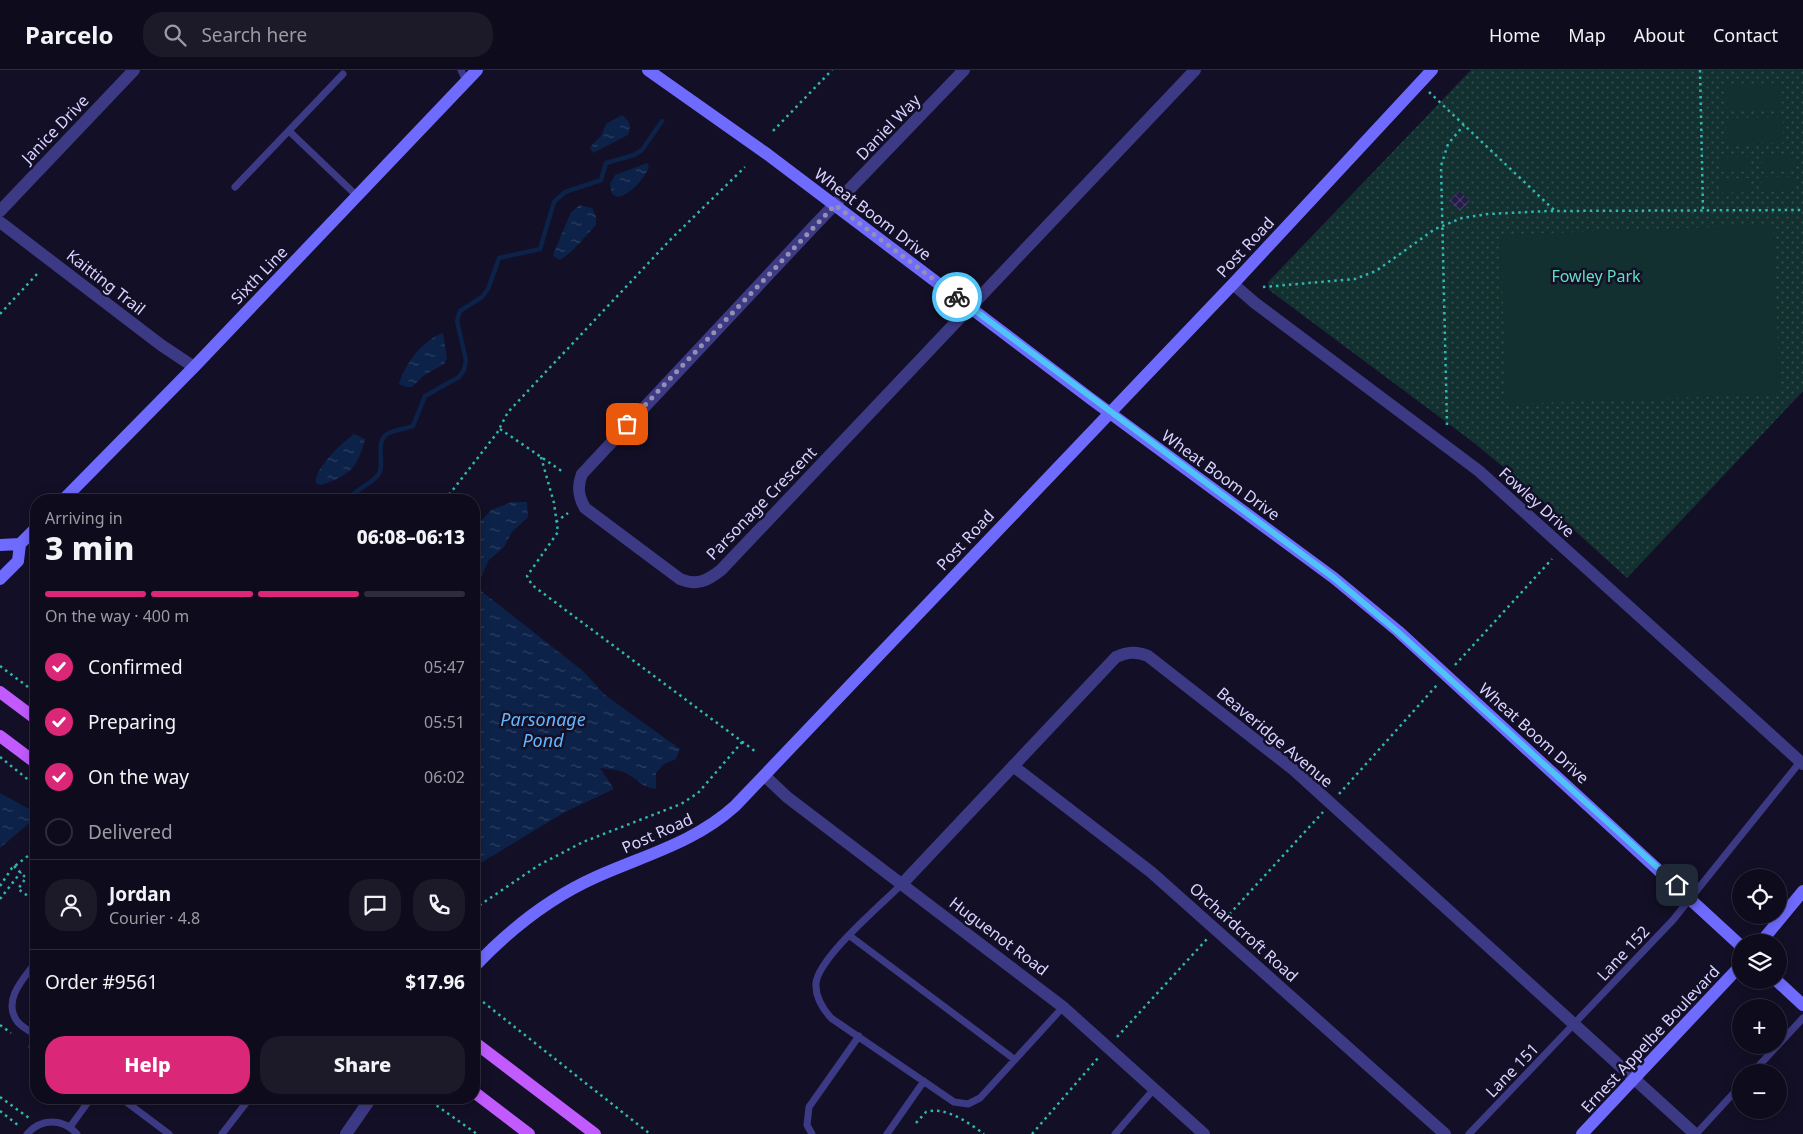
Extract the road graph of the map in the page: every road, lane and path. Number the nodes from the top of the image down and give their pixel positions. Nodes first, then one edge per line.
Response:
1 (134, 70) edge
2 (477, 70) edge
3 (648, 70) edge
4 (832, 70) edge
5 (964, 70) edge
6 (1195, 70) edge
7 (1432, 70) edge
8 (1700, 70) edge
9 (343, 74) dead end
10 (463, 76) edge
11 (1421, 82) junction
12 (1464, 124) junction
13 (289, 131) junction
14 (773, 131) dead end
15 (745, 167) dead end
16 (235, 186) dead end
17 (357, 196) junction
18 (835, 205) junction
19 (1803, 210) edge
20 (0, 211) edge
21 (1555, 211) junction
22 (1702, 211) junction
23 (0, 222) edge
24 (1442, 226) junction
25 (37, 274) dead end
26 (1232, 284) junction
27 (1263, 287) dead end
28 (969, 307) junction
29 (0, 314) edge
30 (194, 367) junction
31 (1109, 412) junction
32 (1447, 425) dead end
33 (500, 429) junction
34 (541, 458) junction
35 (563, 472) dead end
36 (69, 494) edge
37 (450, 494) edge
38 (568, 514) dead end
39 (556, 522) junction
40 (30, 534) edge
41 (20, 544) junction
42 (0, 545) edge
43 (1552, 559) dead end
44 (0, 579) edge
45 (0, 666) edge
46 (1454, 666) dead end
47 (1438, 683) dead end
48 (30, 688) edge
49 (0, 692) edge
50 (30, 714) edge
51 (0, 736) edge
52 (743, 741) junction
53 (756, 752) dead end
54 (0, 757) edge
55 (30, 758) edge
56 (1802, 763) edge
57 (1013, 766) junction
58 (765, 776) junction
59 (30, 781) edge
60 (1336, 798) dead end
61 (1325, 809) dead end
62 (30, 854) edge
63 (14, 866) junction
64 (20, 872) junction
65 (902, 884) junction
66 (0, 886) edge
67 (1803, 891) edge
68 (30, 897) edge
69 (1692, 898) junction
70 (0, 899) edge
71 (480, 905) edge
72 (1221, 923) dead end
73 (1768, 934) edge
74 (850, 936) junction
75 (1209, 936) dead end
76 (1732, 937) edge
77 (480, 962) edge
78 (30, 970) edge
79 (1732, 975) edge
80 (1786, 989) edge
81 (480, 1000) edge
82 (1803, 1005) edge
83 (1064, 1007) junction
84 (1803, 1018) edge
85 (1574, 1025) junction
86 (30, 1032) edge
87 (859, 1036) junction
88 (1114, 1041) dead end
89 (480, 1047) edge
90 (1014, 1059) junction
91 (1096, 1060) dead end
92 (1760, 1064) edge
93 (1634, 1080) junction
94 (924, 1081) junction
95 (1154, 1089) junction
96 (1732, 1095) edge
97 (0, 1097) edge
98 (480, 1097) edge
99 (87, 1104) edge
100 (129, 1104) edge
101 (245, 1104) edge
102 (368, 1104) edge
103 (434, 1104) edge
104 (0, 1111) edge
105 (916, 1123) dead end
106 (38, 1125) junction
107 (70, 1127) junction
108 (28, 1133) edge
109 (77, 1134) edge
110 (168, 1134) edge
111 (222, 1134) edge
112 (346, 1134) edge
113 (477, 1134) edge
114 (529, 1134) edge
115 (595, 1134) edge
116 (650, 1134) edge
117 (812, 1134) edge
118 (887, 1134) edge
119 (984, 1134) edge
120 (1032, 1134) edge
121 (1115, 1134) edge
122 (1204, 1134) edge
123 (1445, 1134) edge
124 (1470, 1134) edge
125 (1582, 1134) edge
126 (1696, 1134) edge

1 - 20 street, Janice Drive
2 - 10 street, Sixth Line
3 - 18 street, Wheat Boom Drive
4 - 14 path
5 - 18 street, Daniel Way
6 - 28 street, Parsonage Crescent
7 - 11 street, Post Road
8 - 22 path
9 - 13 lane
10 - 17 street, Sixth Line
11 - 12 path
11 - 26 street, Post Road
12 - 21 path
12 - 24 path
13 - 16 lane
13 - 17 lane
15 - 33 path
17 - 30 street, Sixth Line
18 - 28 street, Wheat Boom Drive
18 - 28 street, Parsonage Crescent
19 - 22 path
21 - 22 path
21 - 24 path
23 - 30 street, Kaitting Trail
24 - 27 path
24 - 32 path
25 - 29 path
26 - 31 street, Post Road
26 - 56 street, Fowley Drive
28 - 31 street, Wheat Boom Drive
30 - 36 street, Sixth Line
31 - 58 street, Post Road
31 - 69 street, Wheat Boom Drive
33 - 34 path
33 - 37 path
34 - 35 path
34 - 39 path
38 - 39 path
39 - 52 path
40 - 41 street
41 - 42 street
41 - 44 street
43 - 46 path
45 - 48 path
47 - 60 path
49 - 50 main road
51 - 55 main road
52 - 53 path
52 - 71 path
54 - 59 path
56 - 69 lane, Lane 152
57 - 65 street, Beaveridge Avenue
57 - 85 street, Beaveridge Avenue
57 - 123 street, Orchardcroft Road
58 - 65 street, Huguenot Road
58 - 77 street, Post Road
61 - 72 path
62 - 63 path
63 - 64 path
63 - 66 path
64 - 68 path
64 - 70 path
65 - 74 lane
65 - 83 street, Huguenot Road
67 - 73 street
69 - 76 street, Wheat Boom Drive
69 - 85 lane, Lane 152
74 - 87 lane
74 - 90 lane
75 - 88 path
78 - 86 lane
79 - 93 street, Ernest Appelbe Boulevard
80 - 82 street
81 - 116 path
83 - 90 lane
83 - 95 street, Huguenot Road
84 - 92 lane
85 - 93 street, Beaveridge Avenue
85 - 124 lane, Lane 151
87 - 94 lane
87 - 117 lane
89 - 115 main road
90 - 94 lane
91 - 120 path
93 - 125 street, Ernest Appelbe Boulevard
93 - 126 street, Beaveridge Avenue
94 - 118 lane
95 - 121 lane
95 - 122 street, Huguenot Road
96 - 126 lane
97 - 106 path
98 - 114 main road
99 - 107 lane
100 - 110 lane
101 - 111 lane
102 - 112 street
103 - 113 path
104 - 108 path
105 - 119 path
106 - 107 lane
106 - 108 lane
107 - 109 lane

